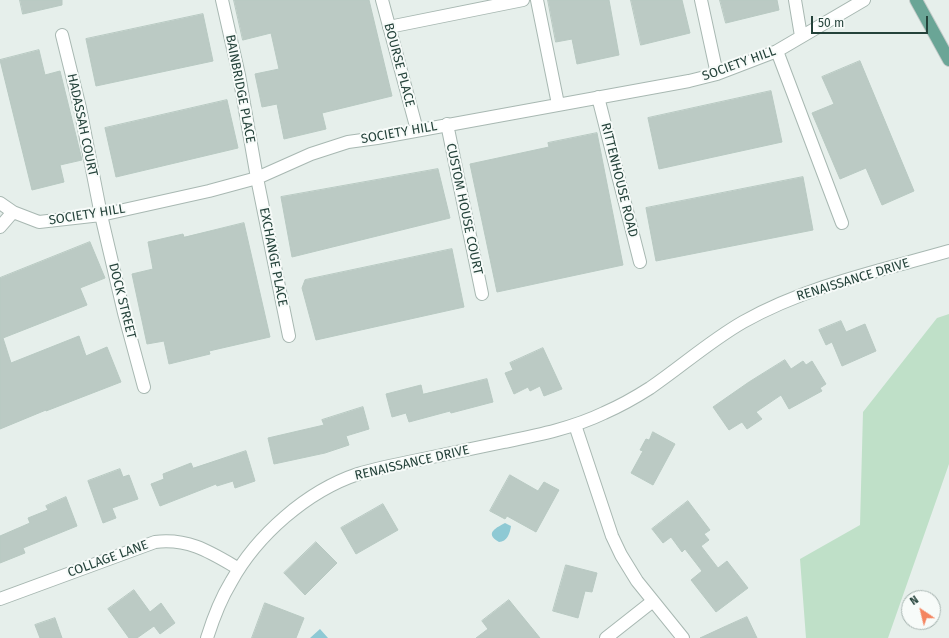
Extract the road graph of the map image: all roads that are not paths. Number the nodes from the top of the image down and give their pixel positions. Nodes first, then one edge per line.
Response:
1 (222, 0) edge
2 (382, 0) edge
3 (523, 0) edge
4 (537, 0) edge
5 (701, 0) edge
6 (795, 0) edge
7 (864, 0) edge
8 (916, 0) edge
9 (389, 27) junction
10 (62, 35) dead end
11 (802, 36) junction
12 (777, 51) junction
13 (949, 60) edge
14 (717, 74) junction
15 (598, 98) junction
16 (558, 104) junction
17 (447, 124) junction
18 (417, 130) junction
19 (257, 178) junction
20 (0, 203) edge
21 (13, 212) junction
22 (101, 215) junction
23 (842, 223) dead end
24 (0, 227) edge
25 (949, 251) edge
26 (640, 262) dead end
27 (482, 294) dead end
28 (288, 336) dead end
29 (144, 387) dead end
30 (575, 425) junction
31 (239, 569) junction
32 (0, 598) edge
33 (653, 601) junction
34 (207, 638) edge
35 (606, 638) edge
36 (683, 638) edge

1 - 19 street, BAINBRIDGE PLACE
2 - 9 street, BOURSE PLACE
3 - 9 street
4 - 16 street
5 - 14 street
6 - 11 street
7 - 11 street, SOCIETY HILL
8 - 13 main road
9 - 18 street, BOURSE PLACE
10 - 22 street, HADASSAH COURT
11 - 12 street, SOCIETY HILL
12 - 14 street, SOCIETY HILL
12 - 23 street
14 - 15 street, SOCIETY HILL
15 - 16 street, SOCIETY HILL
15 - 26 street, RITTENHOUSE ROAD
16 - 17 street, SOCIETY HILL
17 - 18 street, SOCIETY HILL
17 - 27 street, CUSTOM HOUSE COURT
18 - 19 street, SOCIETY HILL
19 - 22 street, SOCIETY HILL
19 - 28 street, EXCHANGE PLACE
20 - 21 street, SOCIETY HILL
21 - 22 street, SOCIETY HILL
21 - 24 street
22 - 29 street, DOCK STREET
25 - 30 street, RENAISSANCE DRIVE
30 - 31 street, RENAISSANCE DRIVE
30 - 33 street
31 - 32 street, COLLAGE LANE
31 - 34 street, RENAISSANCE DRIVE
33 - 35 street
33 - 36 street

